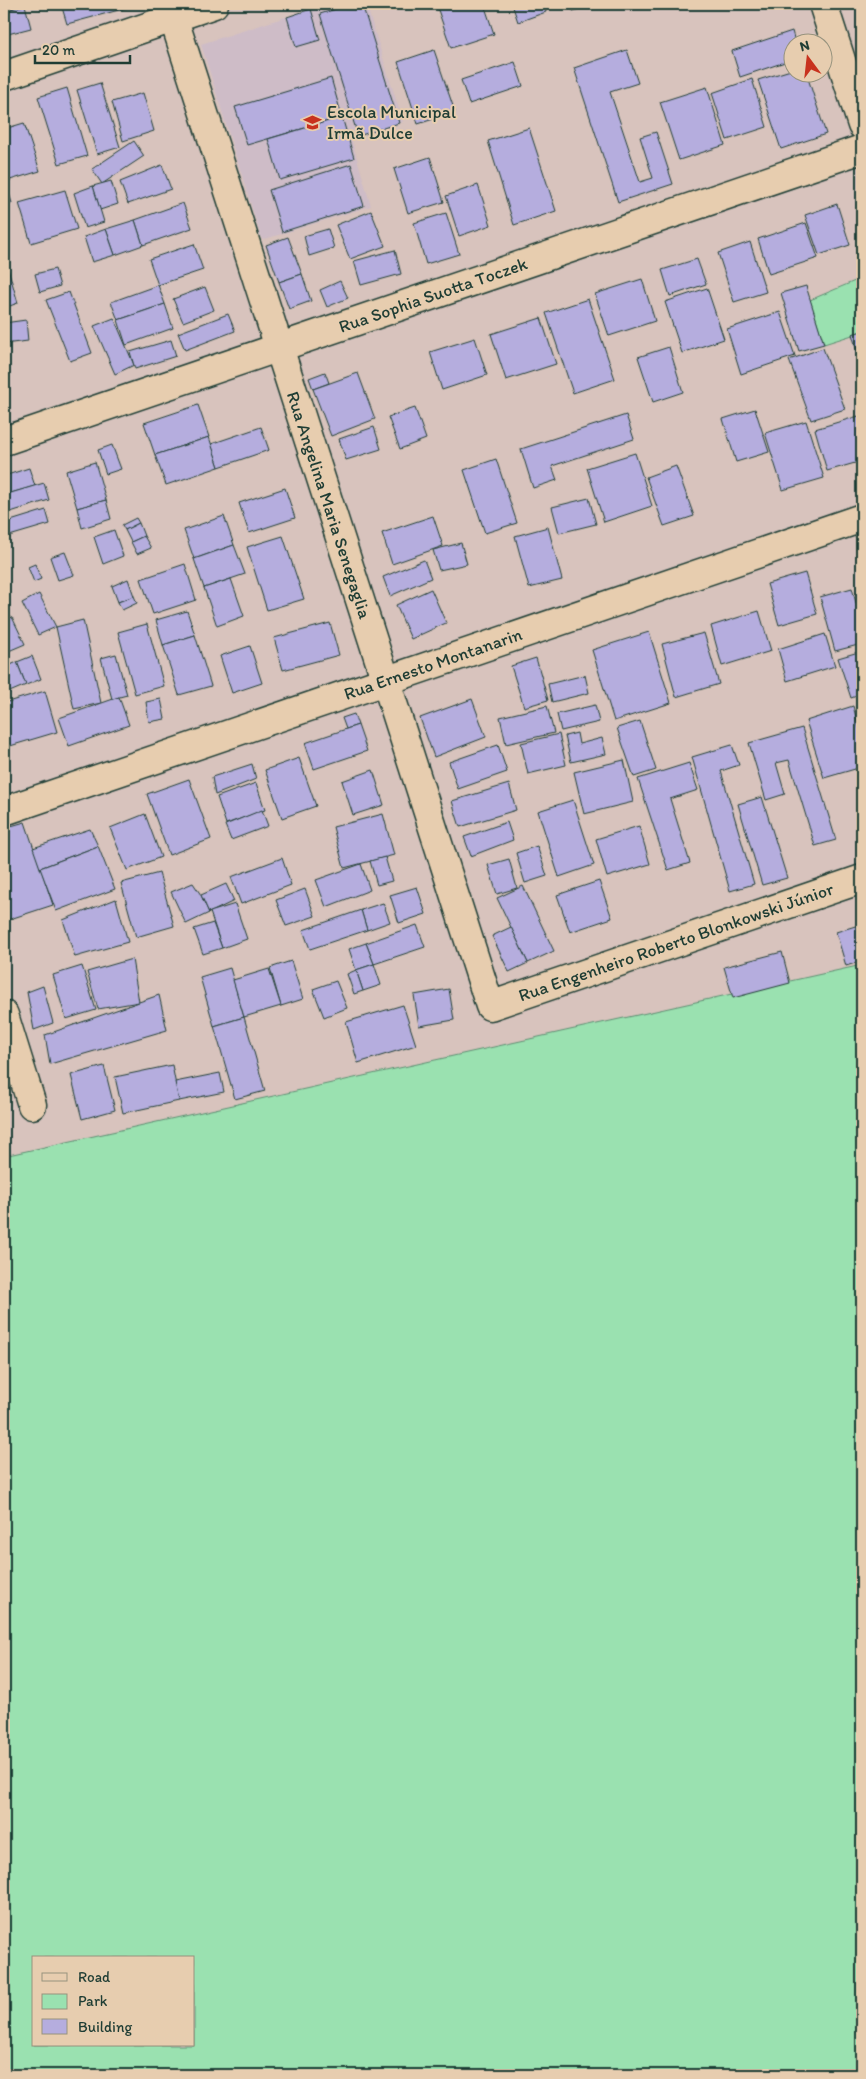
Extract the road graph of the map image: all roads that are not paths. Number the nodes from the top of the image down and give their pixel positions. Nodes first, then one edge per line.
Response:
1 (214, 4) edge
2 (823, 4) edge
3 (171, 11) edge
4 (4, 76) edge
5 (862, 124) edge
6 (862, 149) edge
7 (279, 347) junction
8 (4, 441) edge
9 (862, 518) edge
10 (385, 681) junction
11 (4, 811) edge
12 (862, 879) edge
13 (490, 1006) joint
14 (4, 1016) edge
15 (32, 1105) dead end

1 - 3 street
2 - 5 street
3 - 4 street
3 - 7 street, Rua Angelina Maria Senegaglia
6 - 7 street, Rua Sophia Suotta Toczek
7 - 8 street, Rua Sophia Suotta Toczek
7 - 10 street, Rua Angelina Maria Senegaglia
9 - 10 street, Rua Ernesto Montanarin
10 - 11 street, Rua Ernesto Montanarin
10 - 13 street, Rua Angelina Maria Senegaglia
12 - 13 street, Rua Engenheiro Roberto Blonkowski Júnior
14 - 15 street

